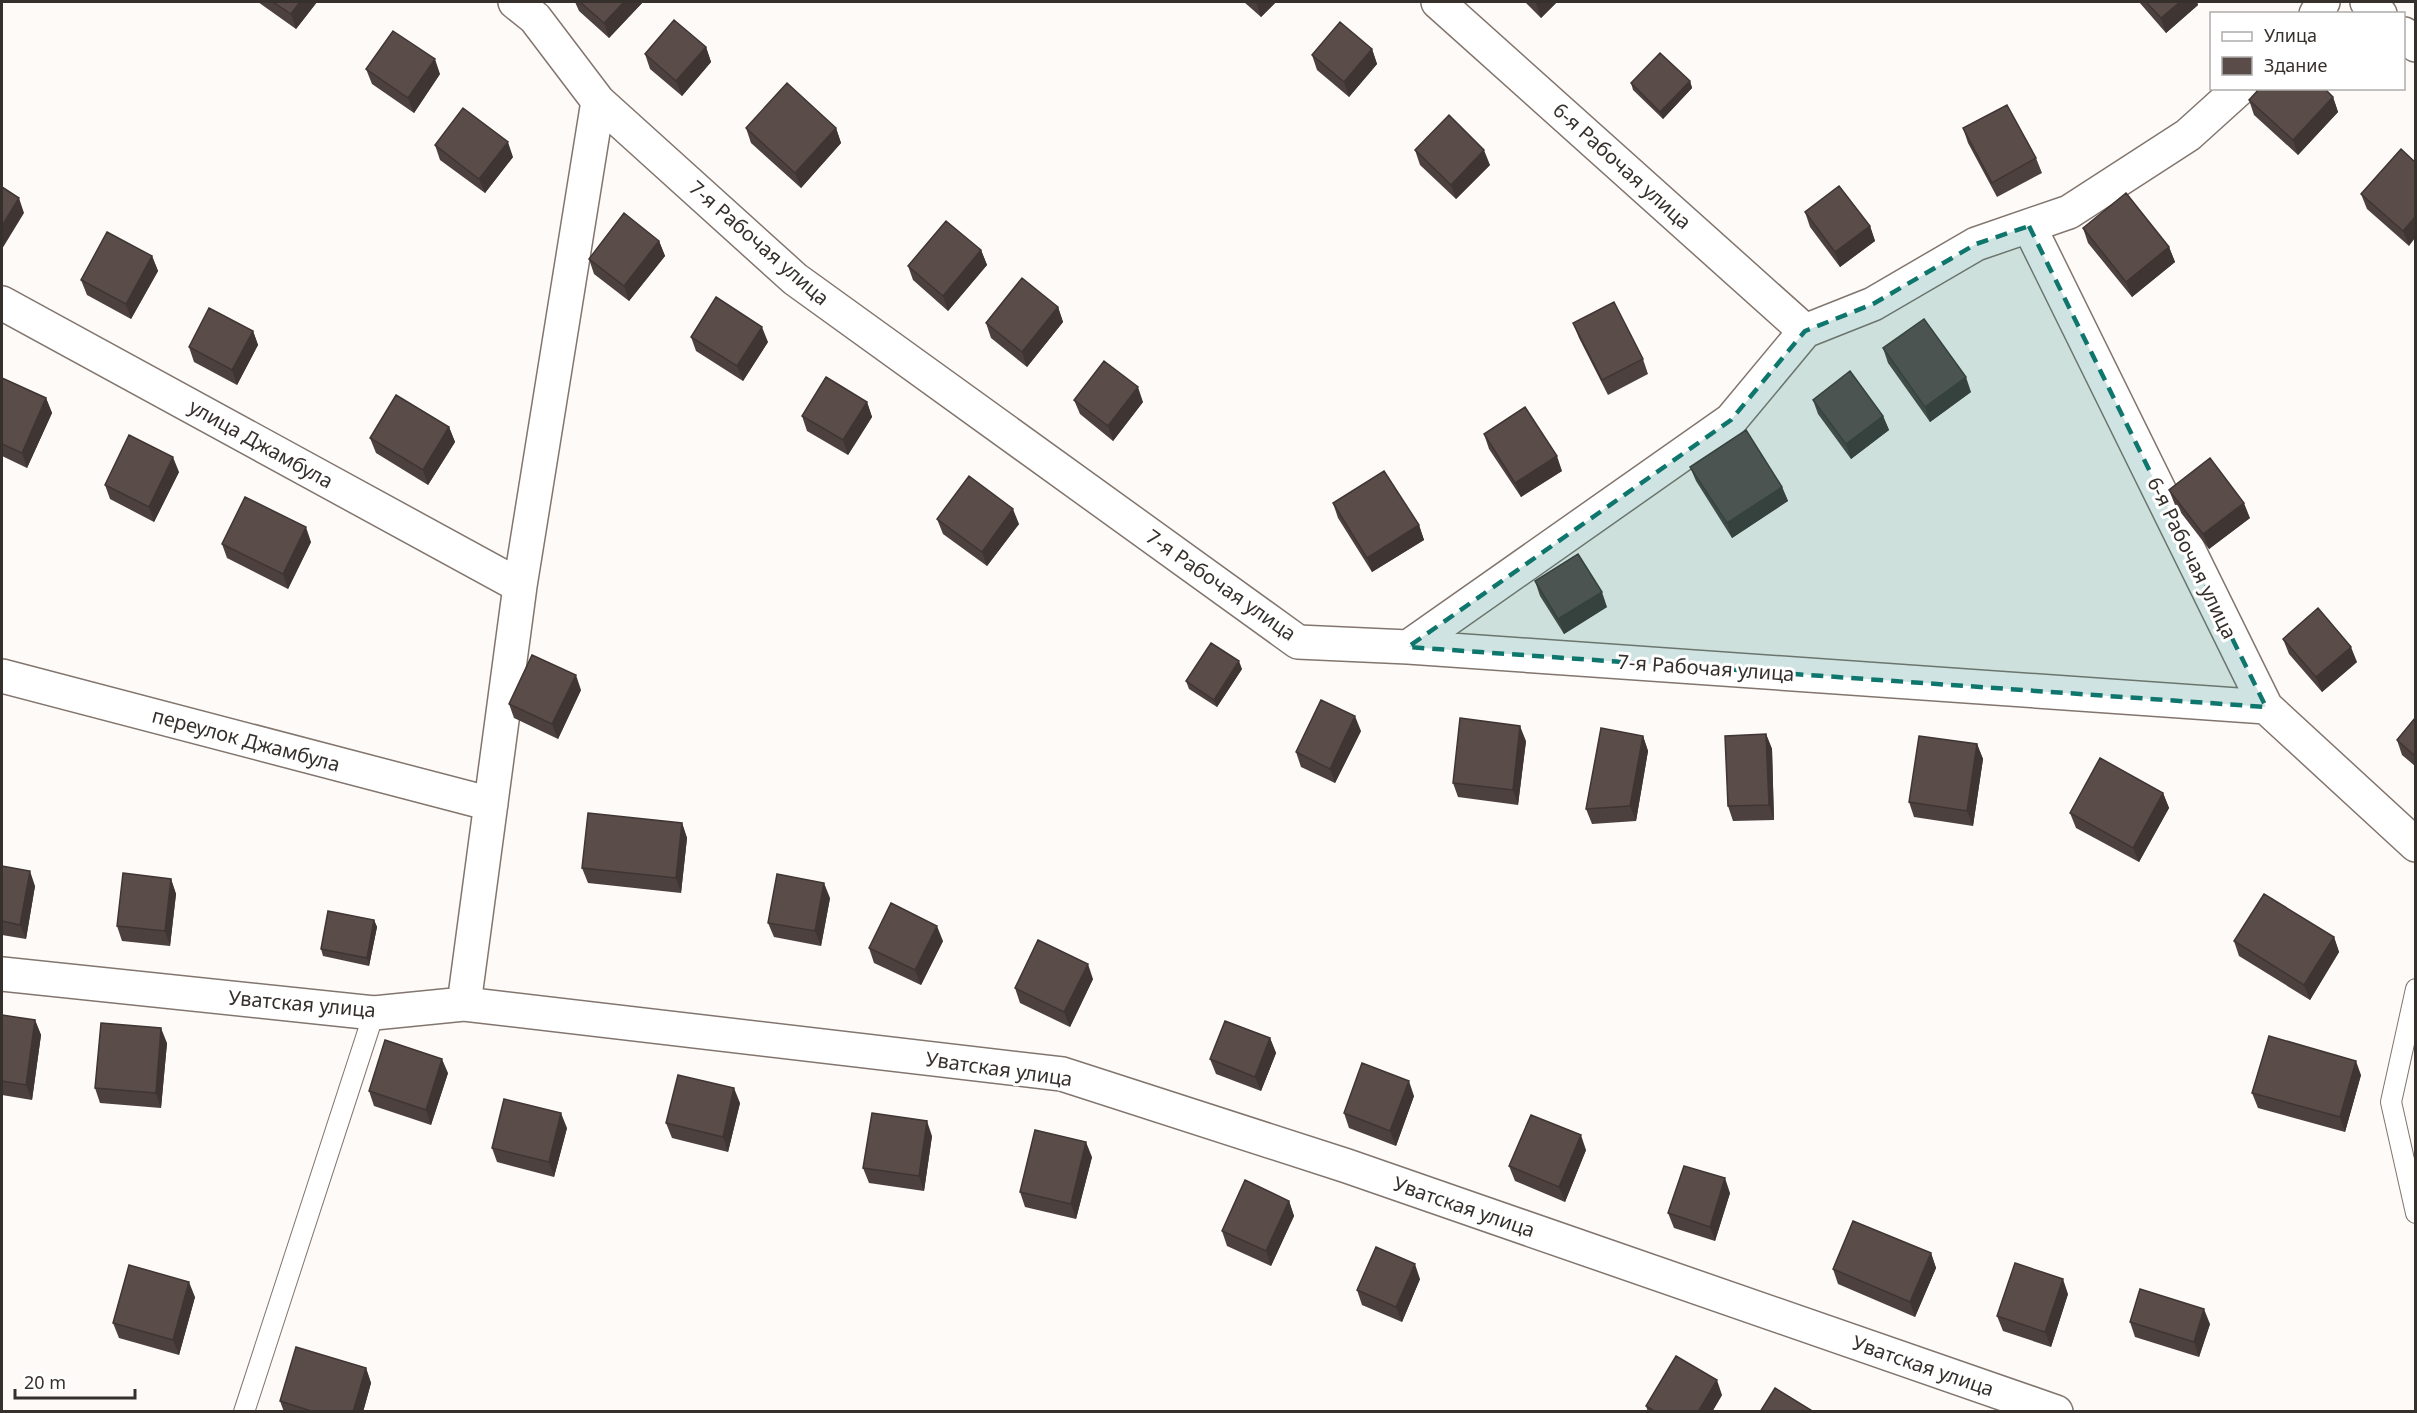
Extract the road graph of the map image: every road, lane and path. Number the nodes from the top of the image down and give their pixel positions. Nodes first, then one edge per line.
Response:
1 (1438, 2) edge
2 (534, 7) edge
3 (2238, 90) edge
4 (598, 101) junction
5 (2029, 226) junction
6 (2, 303) edge
7 (1805, 331) junction
8 (520, 586) junction
9 (1408, 647) junction
10 (2, 676) edge
11 (2266, 707) junction
12 (491, 804) junction
13 (2415, 845) edge
14 (2, 974) edge
15 (2415, 989) edge
16 (464, 1004) junction
17 (374, 1013) junction
18 (2415, 1213) edge
19 (244, 1412) edge
20 (2056, 1412) edge

1 - 7 street, 6-я Рабочая улица
2 - 4 street, 7-я Рабочая улица
3 - 5 street
4 - 8 street
4 - 9 street, 7-я Рабочая улица
5 - 7 street
5 - 11 street, 6-я Рабочая улица
6 - 8 street, улица Джамбула
7 - 9 street
8 - 12 street
9 - 11 street, 7-я Рабочая улица
10 - 12 street, переулок Джамбула
11 - 13 street, 6-я Рабочая улица
12 - 16 street
14 - 17 street, Уватская улица
15 - 18 lane
16 - 17 street, Уватская улица
16 - 20 street, Уватская улица
17 - 19 lane

